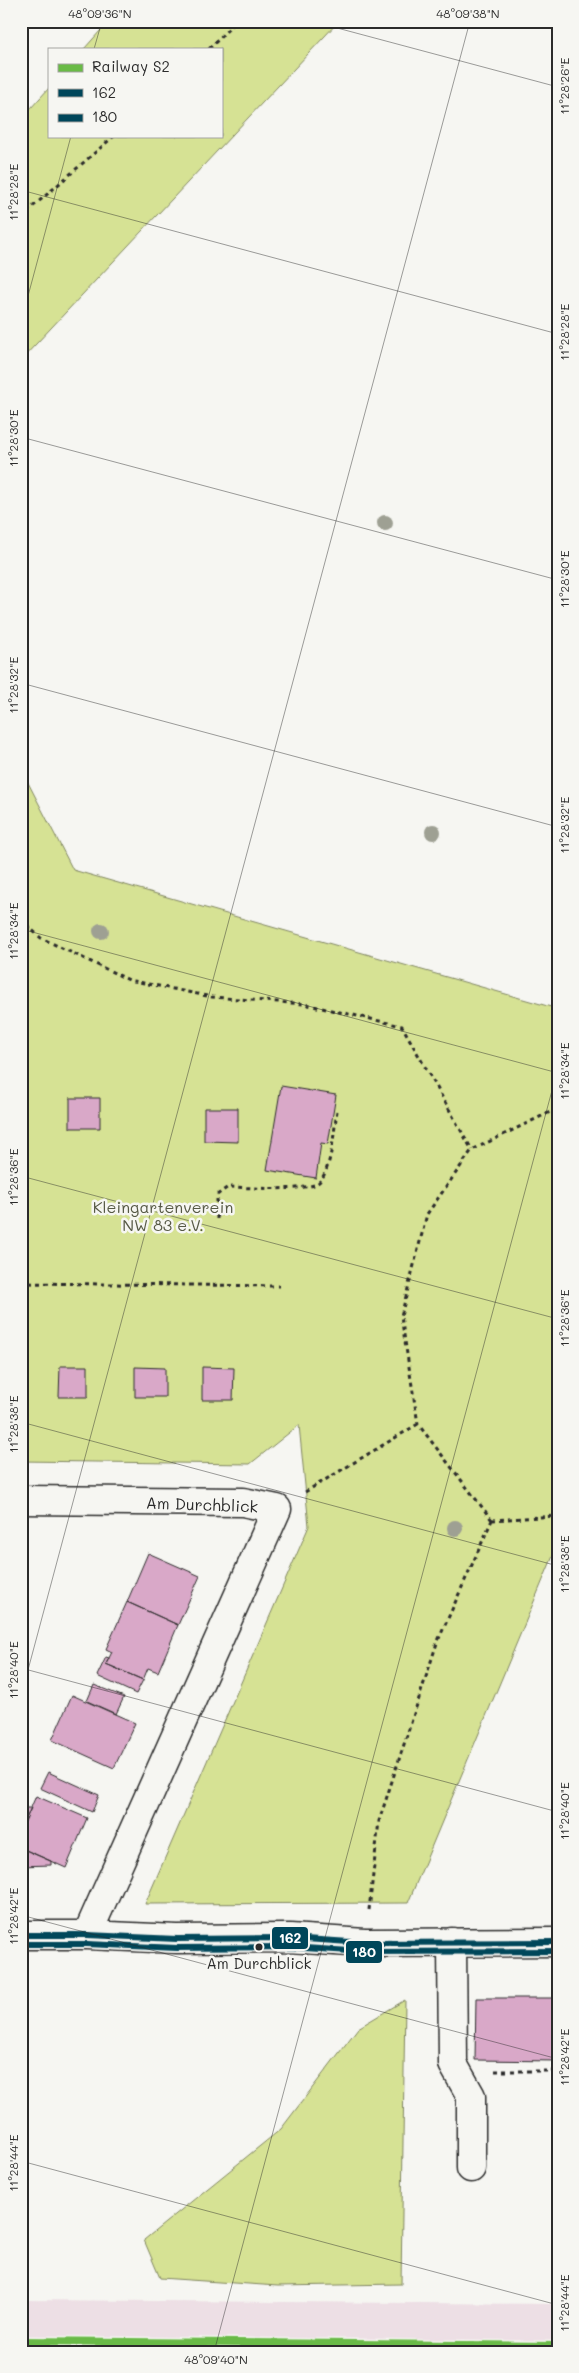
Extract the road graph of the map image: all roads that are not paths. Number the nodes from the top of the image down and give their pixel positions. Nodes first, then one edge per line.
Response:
1 (21, 1500) edge
2 (21, 1935) edge
3 (87, 1935) junction
4 (452, 1942) junction
5 (558, 1942) edge
6 (471, 2168) dead end

1 - 3 street, Am Durchblick
2 - 3 street
3 - 4 street
4 - 5 street
4 - 6 street

